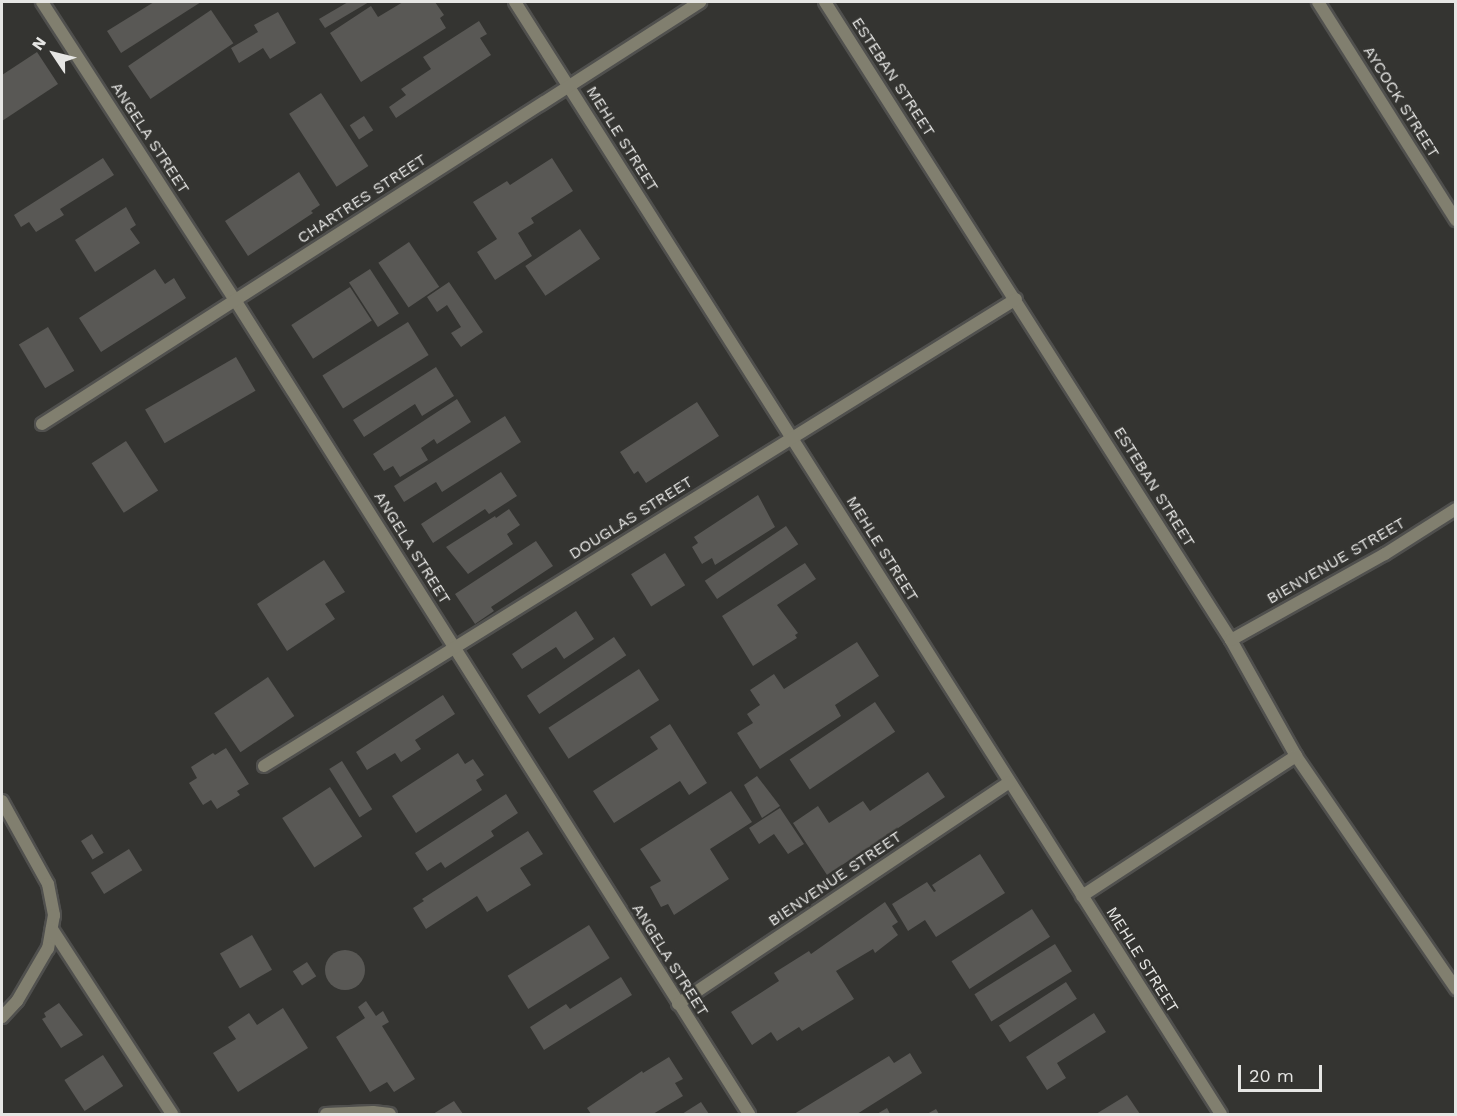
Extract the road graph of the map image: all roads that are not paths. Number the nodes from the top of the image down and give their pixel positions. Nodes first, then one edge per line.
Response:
1 (42, 2) edge
2 (515, 2) edge
3 (700, 2) edge
4 (825, 2) edge
5 (1318, 2) edge
6 (568, 86) junction
7 (1455, 220) edge
8 (1016, 299) junction
9 (236, 300) junction
10 (42, 424) dead end
11 (792, 438) junction
12 (1455, 509) edge
13 (1231, 640) junction
14 (455, 646) junction
15 (1296, 756) junction
16 (264, 766) dead end
17 (1010, 782) junction
18 (2, 801) edge
19 (1082, 896) junction
20 (52, 928) junction
21 (1455, 989) edge
22 (678, 1004) junction
23 (2, 1017) edge
24 (172, 1114) edge
25 (326, 1114) edge
26 (390, 1114) edge
27 (749, 1114) edge
28 (1221, 1114) edge

1 - 9 street, ANGELA STREET
2 - 6 street, MEHLE STREET
3 - 6 street, CHARTRES STREET
4 - 8 street, ESTEBAN STREET
5 - 7 street, AYCOCK STREET
6 - 9 street, CHARTRES STREET
6 - 11 street, MEHLE STREET
8 - 11 street, DOUGLAS STREET
8 - 13 street, ESTEBAN STREET
9 - 10 street, CHARTRES STREET
9 - 14 street, ANGELA STREET
11 - 14 street, DOUGLAS STREET
11 - 17 street, MEHLE STREET
12 - 13 street, BIENVENUE STREET
13 - 15 street, ESTEBAN STREET
14 - 16 street, DOUGLAS STREET
14 - 22 street, ANGELA STREET
15 - 19 street
15 - 21 street, ESTEBAN STREET
17 - 19 street, MEHLE STREET
17 - 22 street, BIENVENUE STREET
18 - 20 street
19 - 28 street, MEHLE STREET
20 - 23 street
20 - 24 street
22 - 27 street, ANGELA STREET
25 - 26 street

